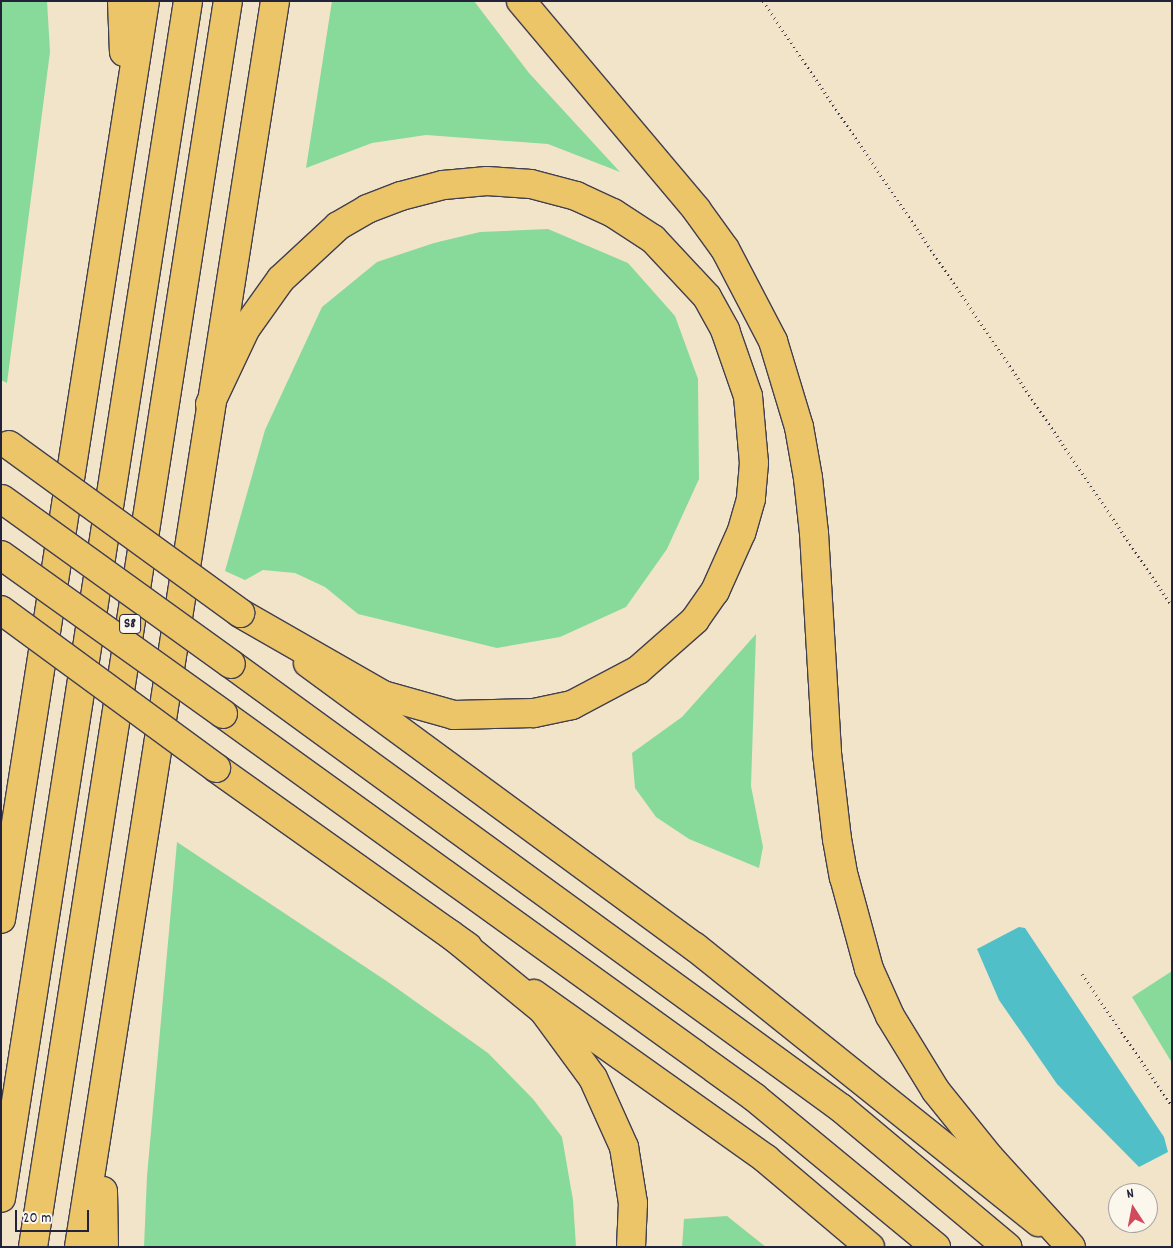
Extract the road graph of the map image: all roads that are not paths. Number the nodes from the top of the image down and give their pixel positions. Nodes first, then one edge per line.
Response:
1 (122, 1) edge
2 (145, 1) edge
3 (188, 1) edge
4 (228, 1) edge
5 (275, 1) edge
6 (521, 1) edge
7 (124, 142) junction
8 (210, 404) junction
9 (5, 442) edge
10 (2, 499) edge
11 (1, 555) edge
12 (1, 610) edge
13 (240, 613) junction
14 (24, 779) junction
15 (1, 832) edge
16 (1, 919) edge
17 (450, 934) junction
18 (107, 1071) junction
19 (1, 1198) edge
20 (33, 1247) edge
21 (79, 1247) edge
22 (104, 1247) edge
23 (631, 1247) edge
24 (870, 1247) edge
25 (936, 1247) edge
26 (1007, 1247) edge
27 (1070, 1247) edge

1 - 7 main road
2 - 7 main road
3 - 19 main road
4 - 20 main road, S8
5 - 8 main road
6 - 27 main road
7 - 14 main road
8 - 13 main road
8 - 18 main road
9 - 13 main road, bridge
10 - 26 main road, bridge
11 - 25 main road, bridge
12 - 17 main road, bridge
13 - 27 main road
14 - 15 main road
14 - 16 main road
17 - 23 main road
17 - 24 main road
18 - 21 main road
18 - 22 main road

